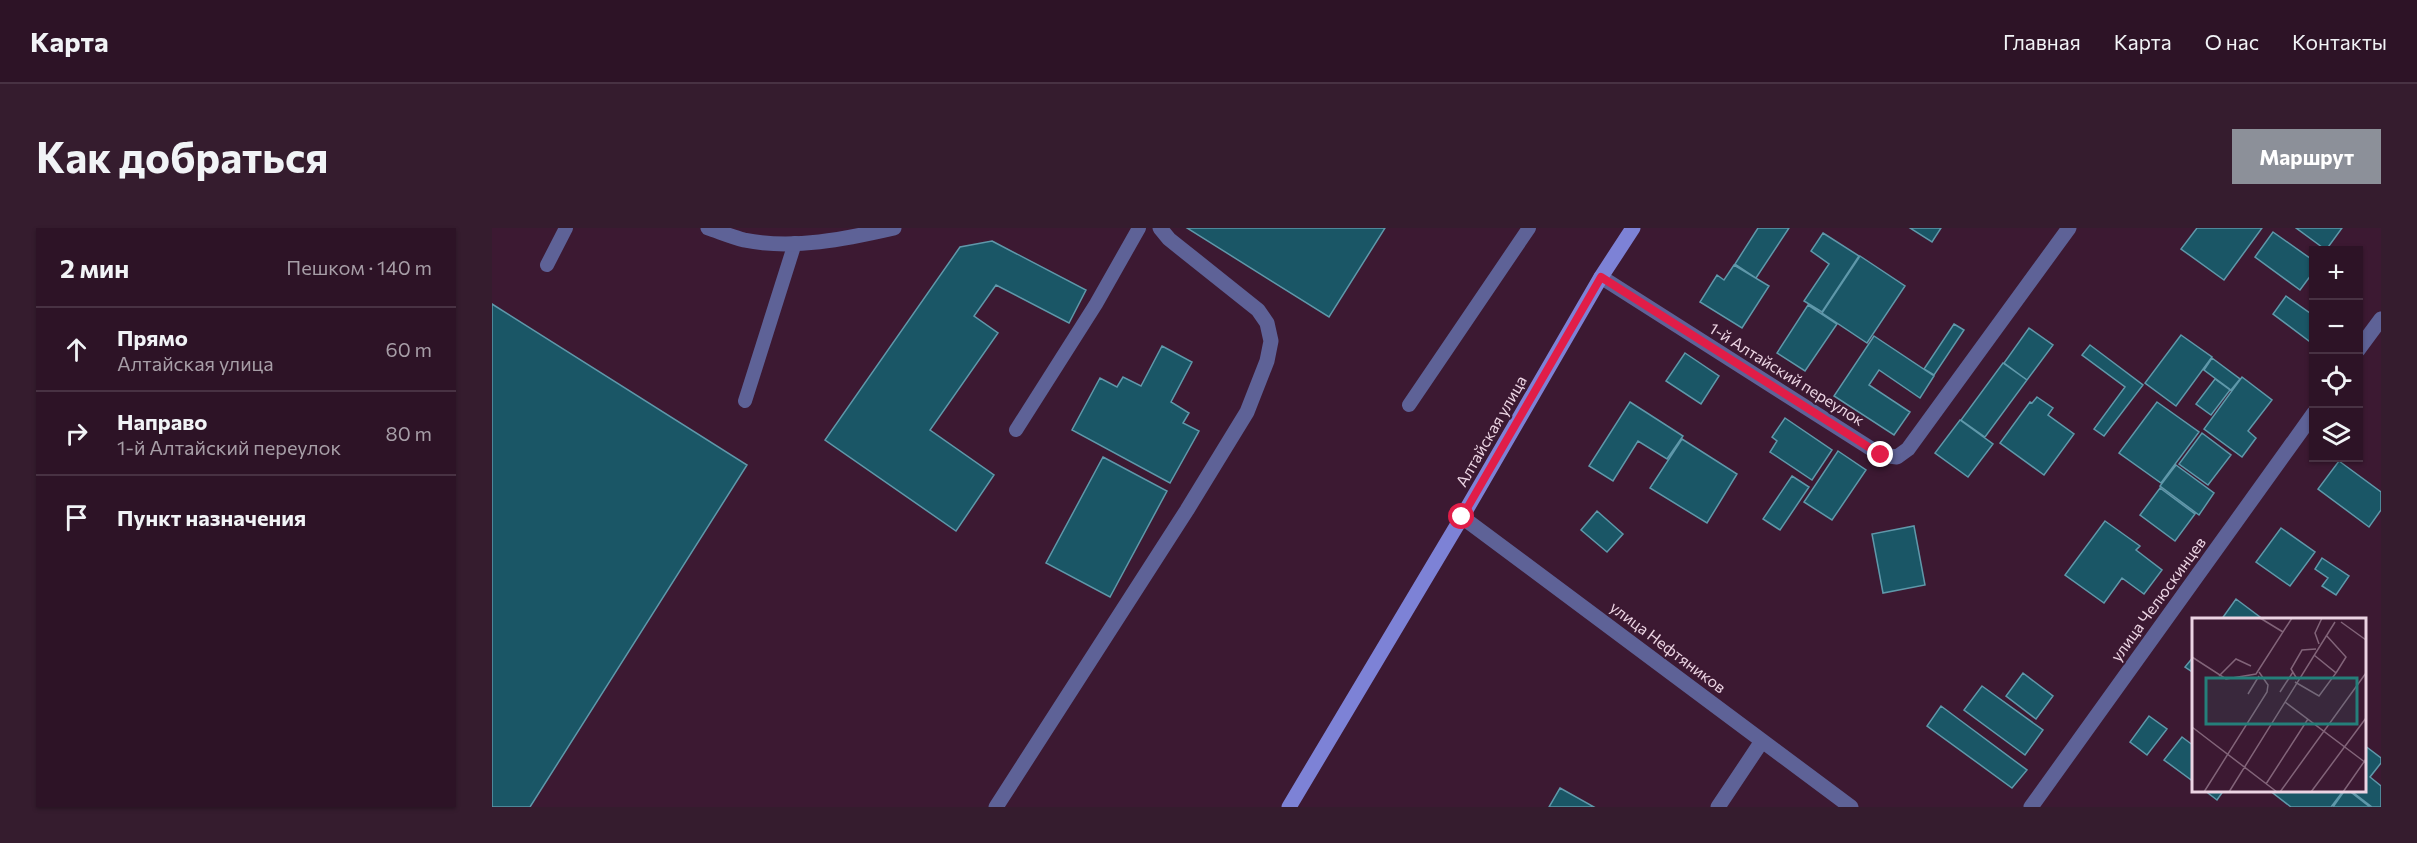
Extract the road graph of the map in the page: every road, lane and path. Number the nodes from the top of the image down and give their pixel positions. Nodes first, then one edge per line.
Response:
1 (566, 228) edge
2 (708, 228) edge
3 (894, 228) edge
4 (1139, 228) edge
5 (1160, 228) edge
6 (1529, 228) edge
7 (2069, 228) edge
8 (1626, 231) edge
9 (795, 243) junction
10 (547, 266) dead end
11 (1601, 277) junction
12 (2381, 319) edge
13 (2363, 343) edge
14 (746, 401) dead end
15 (1409, 405) dead end
16 (2309, 419) edge
17 (1016, 430) dead end
18 (1462, 517) junction
19 (1762, 741) junction
20 (996, 807) edge
21 (1289, 807) edge
22 (1718, 807) edge
23 (1851, 807) edge
24 (2031, 807) edge

1 - 10 lane
2 - 9 street
3 - 9 street
4 - 17 lane
5 - 20 street
6 - 15 lane
7 - 11 street, 1-й Алтайский переулок
8 - 11 main road, Алтайская улица
9 - 14 lane
11 - 18 main road, Алтайская улица
12 - 13 street
16 - 24 street, улица Челюскинцев
18 - 19 street, улица Нефтяников
18 - 21 main road, Алтайская улица
19 - 22 street
19 - 23 street, улица Нефтяников

